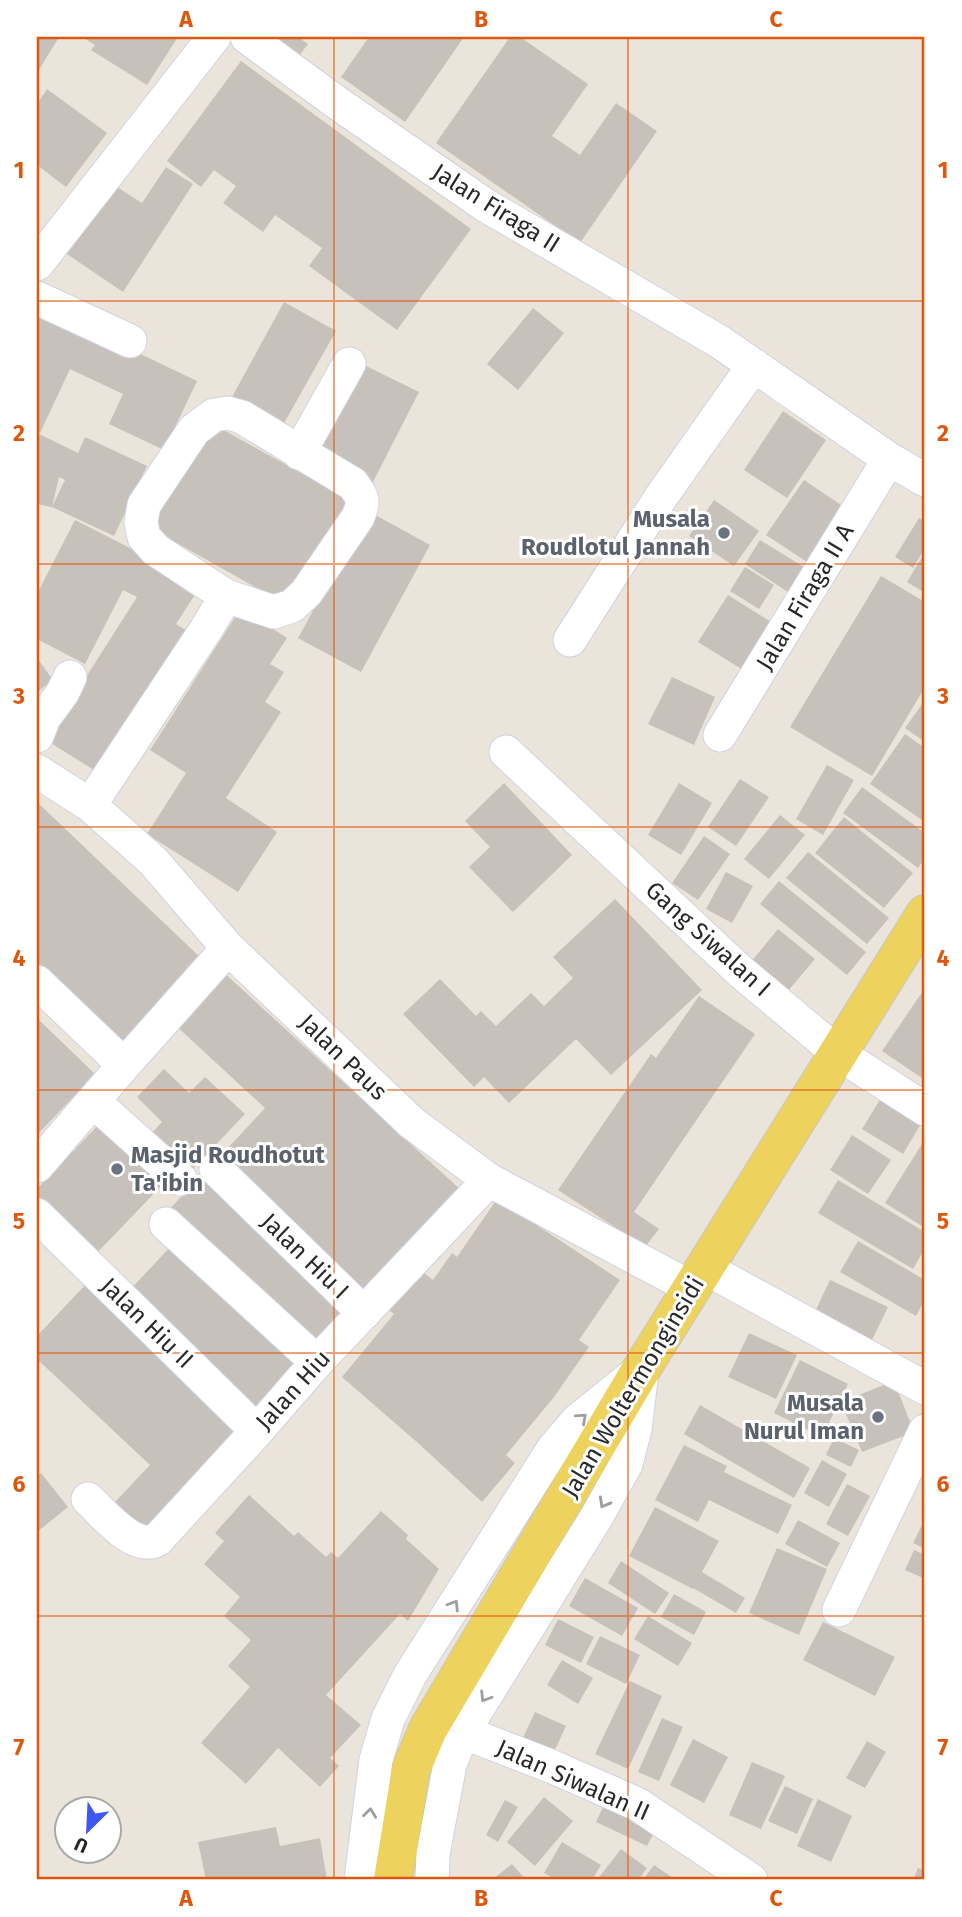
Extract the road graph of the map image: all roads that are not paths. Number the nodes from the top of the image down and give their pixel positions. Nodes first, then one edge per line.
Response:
1 (214, 37) edge
2 (247, 37) edge
3 (37, 264) edge
4 (37, 298) edge
5 (130, 341) dead end
6 (349, 364) dead end
7 (754, 365) junction
8 (299, 453) junction
9 (889, 459) junction
10 (925, 480) edge
11 (226, 596) junction
12 (570, 640) dead end
13 (71, 677) dead end
14 (720, 735) dead end
15 (37, 736) edge
16 (506, 752) dead end
17 (37, 771) edge
18 (90, 805) junction
19 (925, 914) edge
20 (228, 948) junction
21 (37, 982) edge
22 (839, 1054) junction
23 (124, 1065) junction
24 (93, 1101) junction
25 (925, 1109) edge
26 (37, 1166) edge
27 (216, 1169) dead end
28 (180, 1179) dead end
29 (489, 1180) junction
30 (37, 1215) edge
31 (166, 1224) dead end
32 (699, 1278) junction
33 (364, 1313) junction
34 (317, 1362) junction
35 (634, 1382) junction
36 (925, 1388) edge
37 (257, 1431) junction
38 (925, 1431) edge
39 (88, 1499) dead end
40 (839, 1610) dead end
41 (463, 1732) junction
42 (361, 1880) edge
43 (393, 1880) edge
44 (432, 1880) edge
45 (751, 1880) edge

1 - 3 street
2 - 7 street, Jalan Firaga II
4 - 5 street
6 - 8 street
7 - 9 street, Jalan Firaga II
7 - 12 street
8 - 11 street
8 - 11 street
9 - 10 street, Jalan Firaga II
9 - 14 street, Jalan Firaga II A
11 - 18 street
13 - 15 street
16 - 22 street, Gang Siwalan I
17 - 18 street, Jalan Paus
18 - 20 street, Jalan Paus
19 - 22 main road, Jalan Woltermonginsidi
20 - 23 street
20 - 29 street, Jalan Paus
21 - 23 street
22 - 25 street, Gang Siwalan I
22 - 32 main road, Jalan Woltermonginsidi
23 - 24 street
24 - 26 street
24 - 28 street
27 - 33 street, Jalan Hiu I
29 - 32 street, Jalan Paus
29 - 33 street, Jalan Hiu
30 - 37 street, Jalan Hiu II
31 - 34 street
32 - 35 main road, Jalan Woltermonginsidi
32 - 36 street, Jalan Paus
33 - 34 street, Jalan Hiu
34 - 37 street, Jalan Hiu
35 -> 41 street
42 -> 35 street
35 - 43 main road, Jalan Woltermonginsidi
37 - 39 street, Jalan Hiu
38 - 40 street
41 - 44 street
41 - 45 street, Jalan Siwalan II

